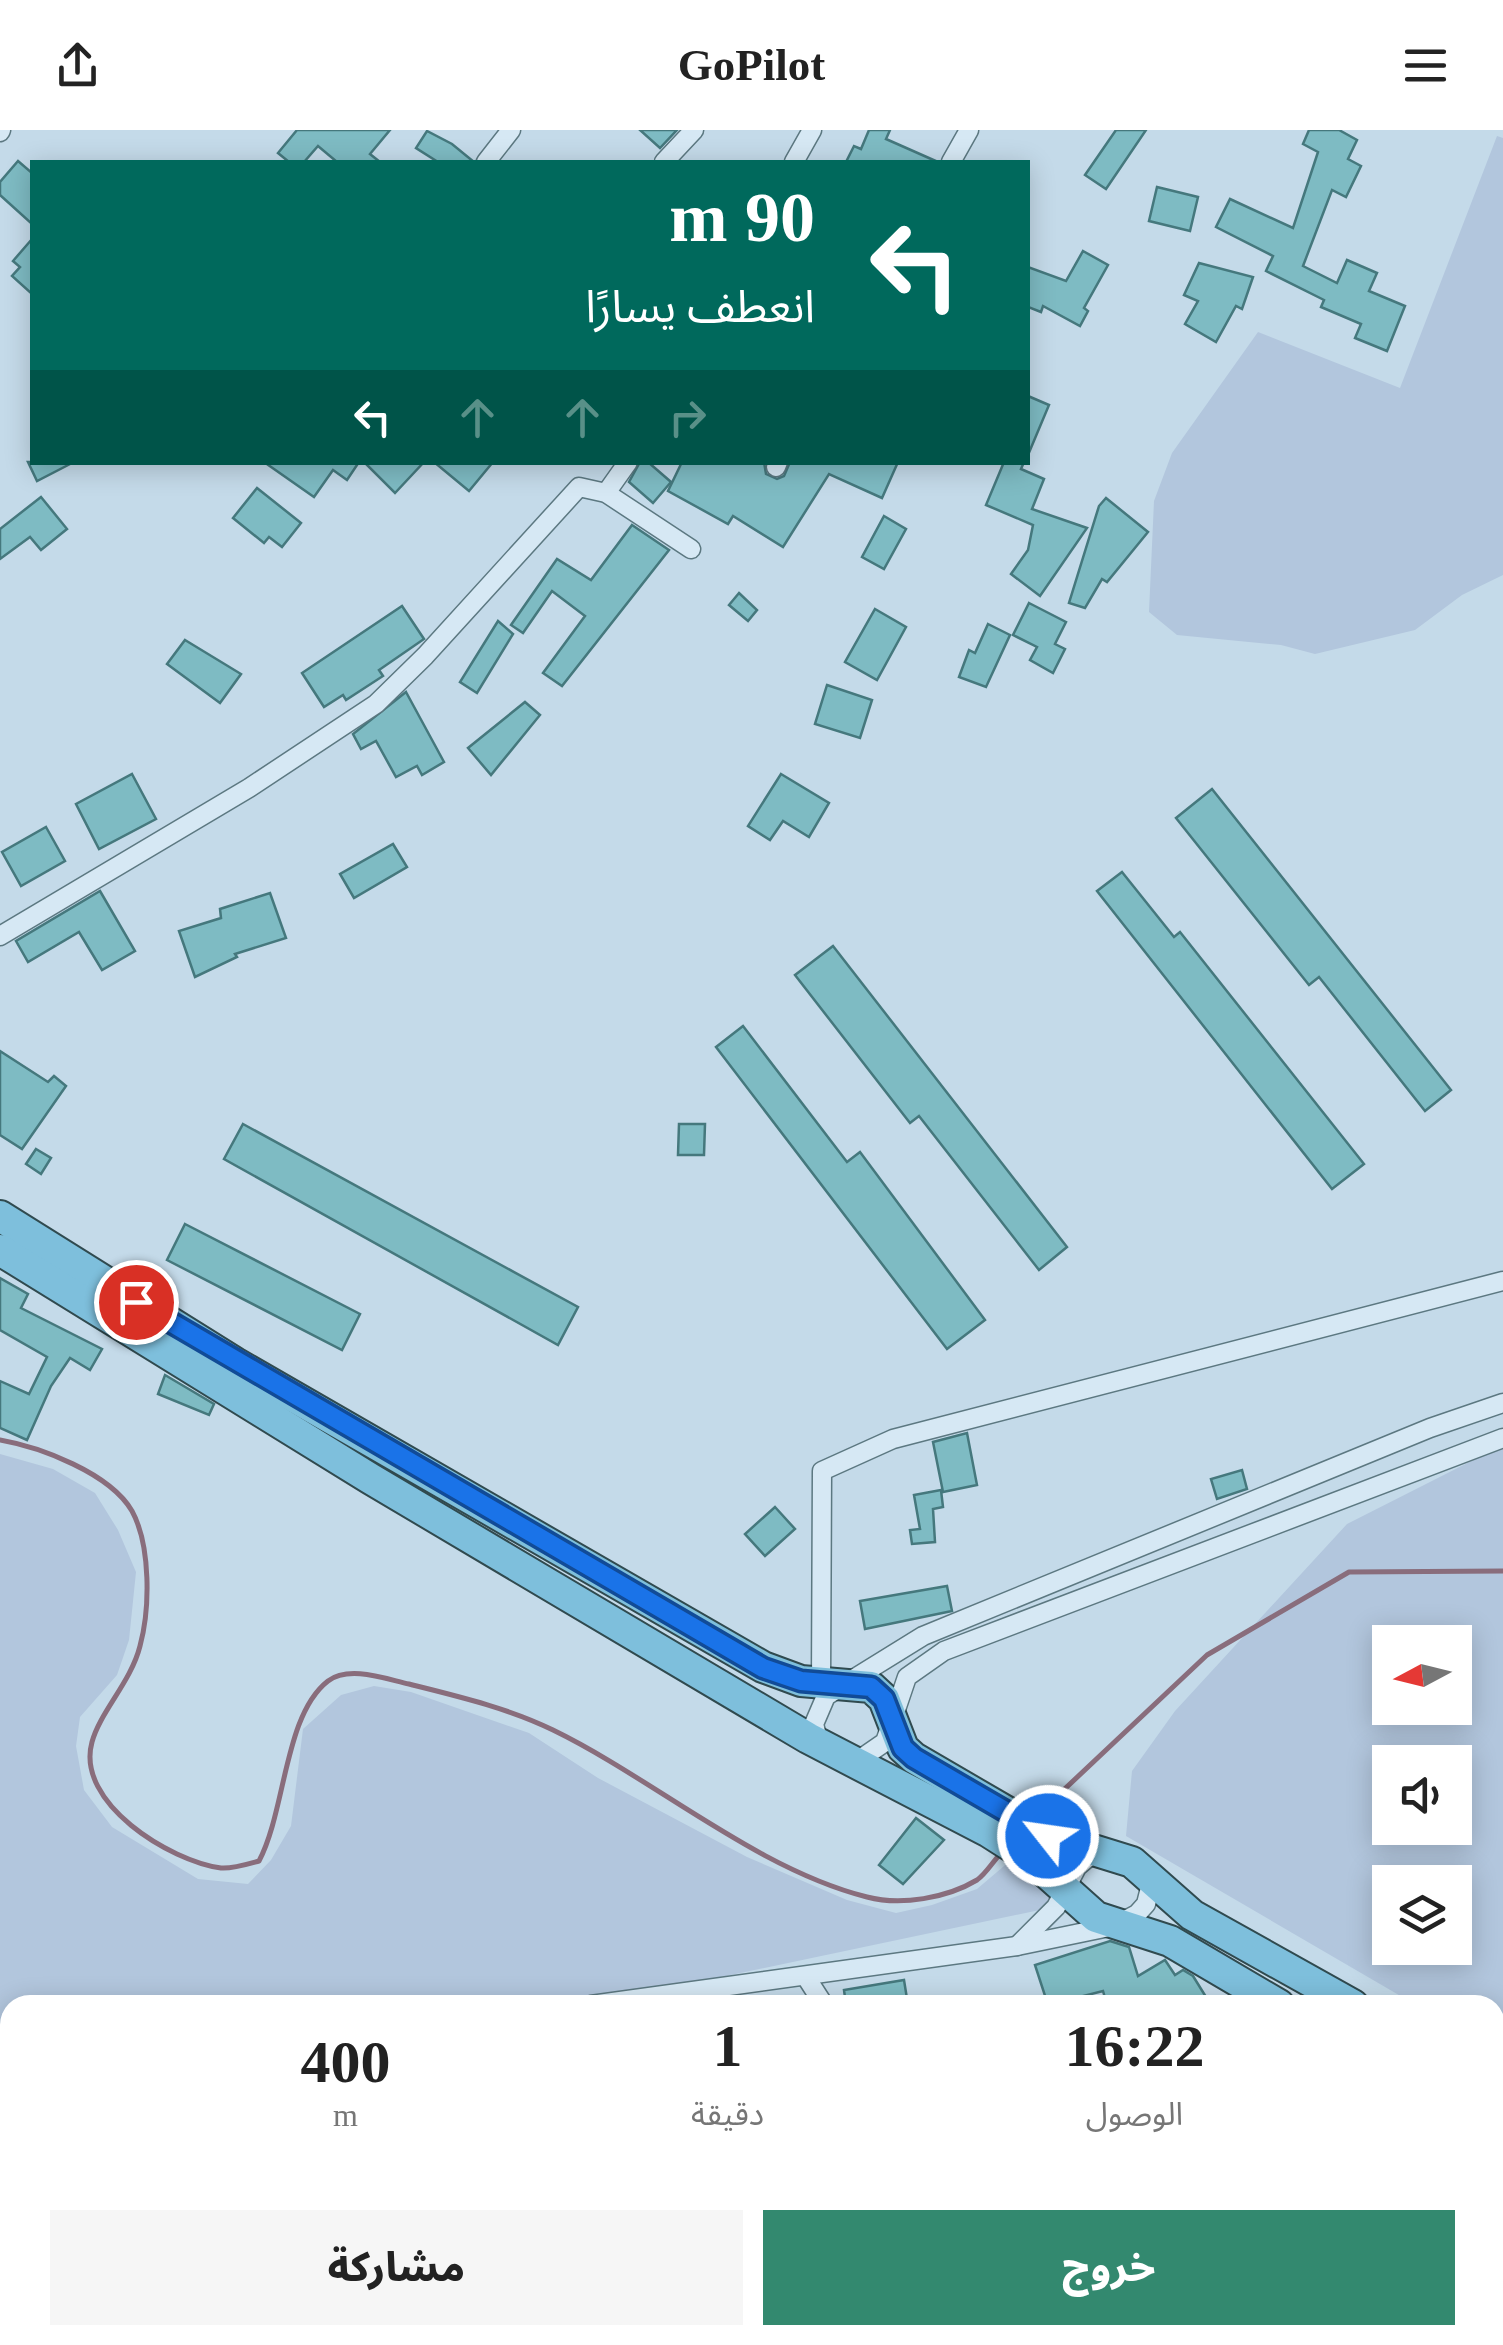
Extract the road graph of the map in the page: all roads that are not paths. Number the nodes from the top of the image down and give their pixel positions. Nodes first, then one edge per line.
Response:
1 (511, 130) edge
2 (694, 130) edge
3 (812, 130) edge
4 (969, 130) edge
5 (488, 160) edge
6 (666, 160) edge
7 (795, 160) edge
8 (952, 160) edge
9 (626, 465) edge
10 (606, 493) junction
11 (691, 549) dead end
12 (0, 936) edge
13 (0, 1216) edge
14 (0, 1250) edge
15 (1503, 1281) edge
16 (1503, 1403) edge
17 (1503, 1438) edge
18 (832, 1684) junction
19 (894, 1720) junction
20 (819, 1744) junction
21 (856, 1762) junction
22 (1097, 1850) junction
23 (1152, 1880) junction
24 (1065, 1889) junction
25 (1114, 1926) junction
26 (1017, 1946) junction
27 (806, 1977) junction
28 (668, 1995) edge
29 (818, 1995) edge
30 (1262, 1995) edge
31 (1336, 1995) edge

1 - 5 street
2 - 6 street
3 - 7 street
4 - 8 street
9 - 10 street
10 - 11 street
10 - 12 street
13 - 18 highway
14 - 20 highway
15 - 18 street
16 - 18 street
17 - 19 street
18 - 19 highway
18 - 20 street
19 - 21 street
19 - 22 highway
20 - 21 highway
21 - 24 highway
22 - 23 highway
22 - 24 street
23 - 25 street
23 - 31 highway
24 - 25 highway
24 - 26 street
25 - 26 street
25 - 30 highway
26 - 27 street
27 - 28 street
27 - 29 street

